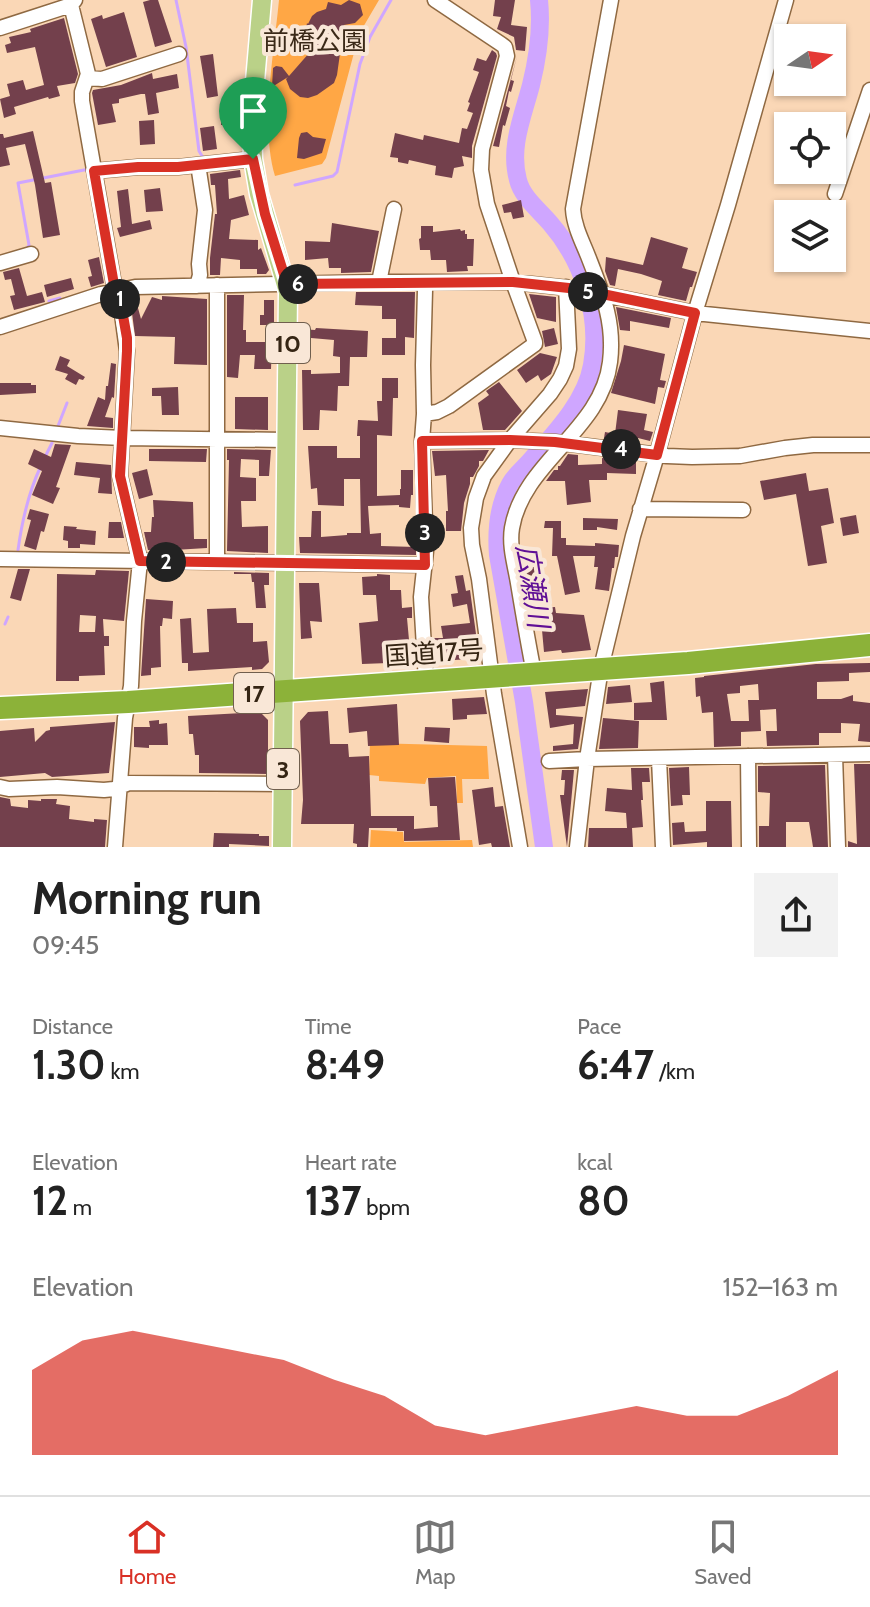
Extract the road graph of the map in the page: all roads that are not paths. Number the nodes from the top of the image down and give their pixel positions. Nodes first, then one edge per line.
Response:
1 (262, 0) edge
2 (435, 0) edge
3 (611, 0) edge
4 (786, 0) edge
5 (73, 2) edge
6 (0, 28) edge
7 (179, 54) dead end
8 (88, 78) junction
9 (870, 90) edge
10 (253, 159) junction
11 (196, 165) junction
12 (94, 171) junction
13 (835, 194) dead end
14 (394, 209) dead end
15 (31, 254) dead end
16 (0, 263) edge
17 (379, 282) junction
18 (423, 282) junction
19 (513, 282) junction
20 (287, 284) junction
21 (217, 285) junction
22 (197, 286) junction
23 (572, 288) junction
24 (115, 290) junction
25 (601, 295) junction
26 (695, 313) junction
27 (0, 327) edge
28 (870, 331) edge
29 (424, 414) junction
30 (0, 428) edge
31 (123, 438) junction
32 (217, 440) junction
33 (286, 440) junction
34 (510, 440) junction
35 (422, 441) junction
36 (560, 443) junction
37 (870, 445) edge
38 (657, 455) junction
39 (640, 509) junction
40 (743, 510) dead end
41 (0, 559) edge
42 (140, 561) junction
43 (217, 562) junction
44 (285, 564) junction
45 (425, 565) junction
46 (870, 645) edge
47 (601, 668) junction
48 (515, 675) junction
49 (426, 681) junction
50 (285, 691) junction
51 (128, 702) junction
52 (0, 708) edge
53 (869, 754) edge
54 (835, 755) junction
55 (748, 756) junction
56 (587, 759) junction
57 (659, 759) junction
58 (549, 761) dead end
59 (283, 784) junction
60 (0, 787) edge
61 (121, 787) junction
62 (115, 847) edge
63 (282, 847) edge
64 (520, 847) edge
65 (577, 847) edge
66 (663, 847) edge
67 (749, 847) edge
68 (838, 847) edge

1 - 10 main road, 10
2 - 19 street
3 - 25 street
4 - 26 street
5 - 6 street
5 - 8 street
7 - 8 street
8 - 12 street
9 - 13 street
10 - 11 street
10 - 20 main road, 10
11 - 12 street
11 - 22 street
12 - 24 street
14 - 17 street
15 - 16 street
17 - 18 street
17 - 20 street
18 - 19 street
18 - 29 street
19 - 23 street
19 - 29 street
20 - 21 street
20 - 33 main road, 10
21 - 22 street
21 - 32 street
22 - 24 street
23 - 25 street
23 - 34 street
24 - 27 street
24 - 31 street
25 - 26 street
25 - 36 street
26 - 28 street
26 - 38 street
29 - 35 street
30 - 31 street
31 - 32 street
31 - 42 street
32 - 33 street
32 - 43 street
33 - 44 main road, 10
34 - 35 street
34 - 36 street
34 - 48 street
35 - 45 street
36 - 38 street
36 - 48 street
37 - 38 street
38 - 39 street
39 - 40 street
39 - 47 street
41 - 42 street
42 - 43 street
42 - 51 street
43 - 44 street
44 - 45 street
44 - 50 main road, 10
45 - 49 street
46 - 47 highway, 国道17号 / 17
47 - 48 highway, 国道17号 / 17
47 - 56 street
48 - 49 highway, 国道17号 / 17
48 - 64 street
49 - 50 highway, 国道17号 / 17
50 - 51 highway, 国道17号 / 17
50 - 59 main road, 3
51 - 52 highway, 国道17号 / 17
51 - 61 street
53 - 54 street
54 - 55 street
54 - 68 street
55 - 57 street
55 - 67 street
56 - 57 street
56 - 58 street
56 - 65 street
57 - 66 street
59 - 61 street
59 - 63 main road, 3
60 - 61 street
61 - 62 street

